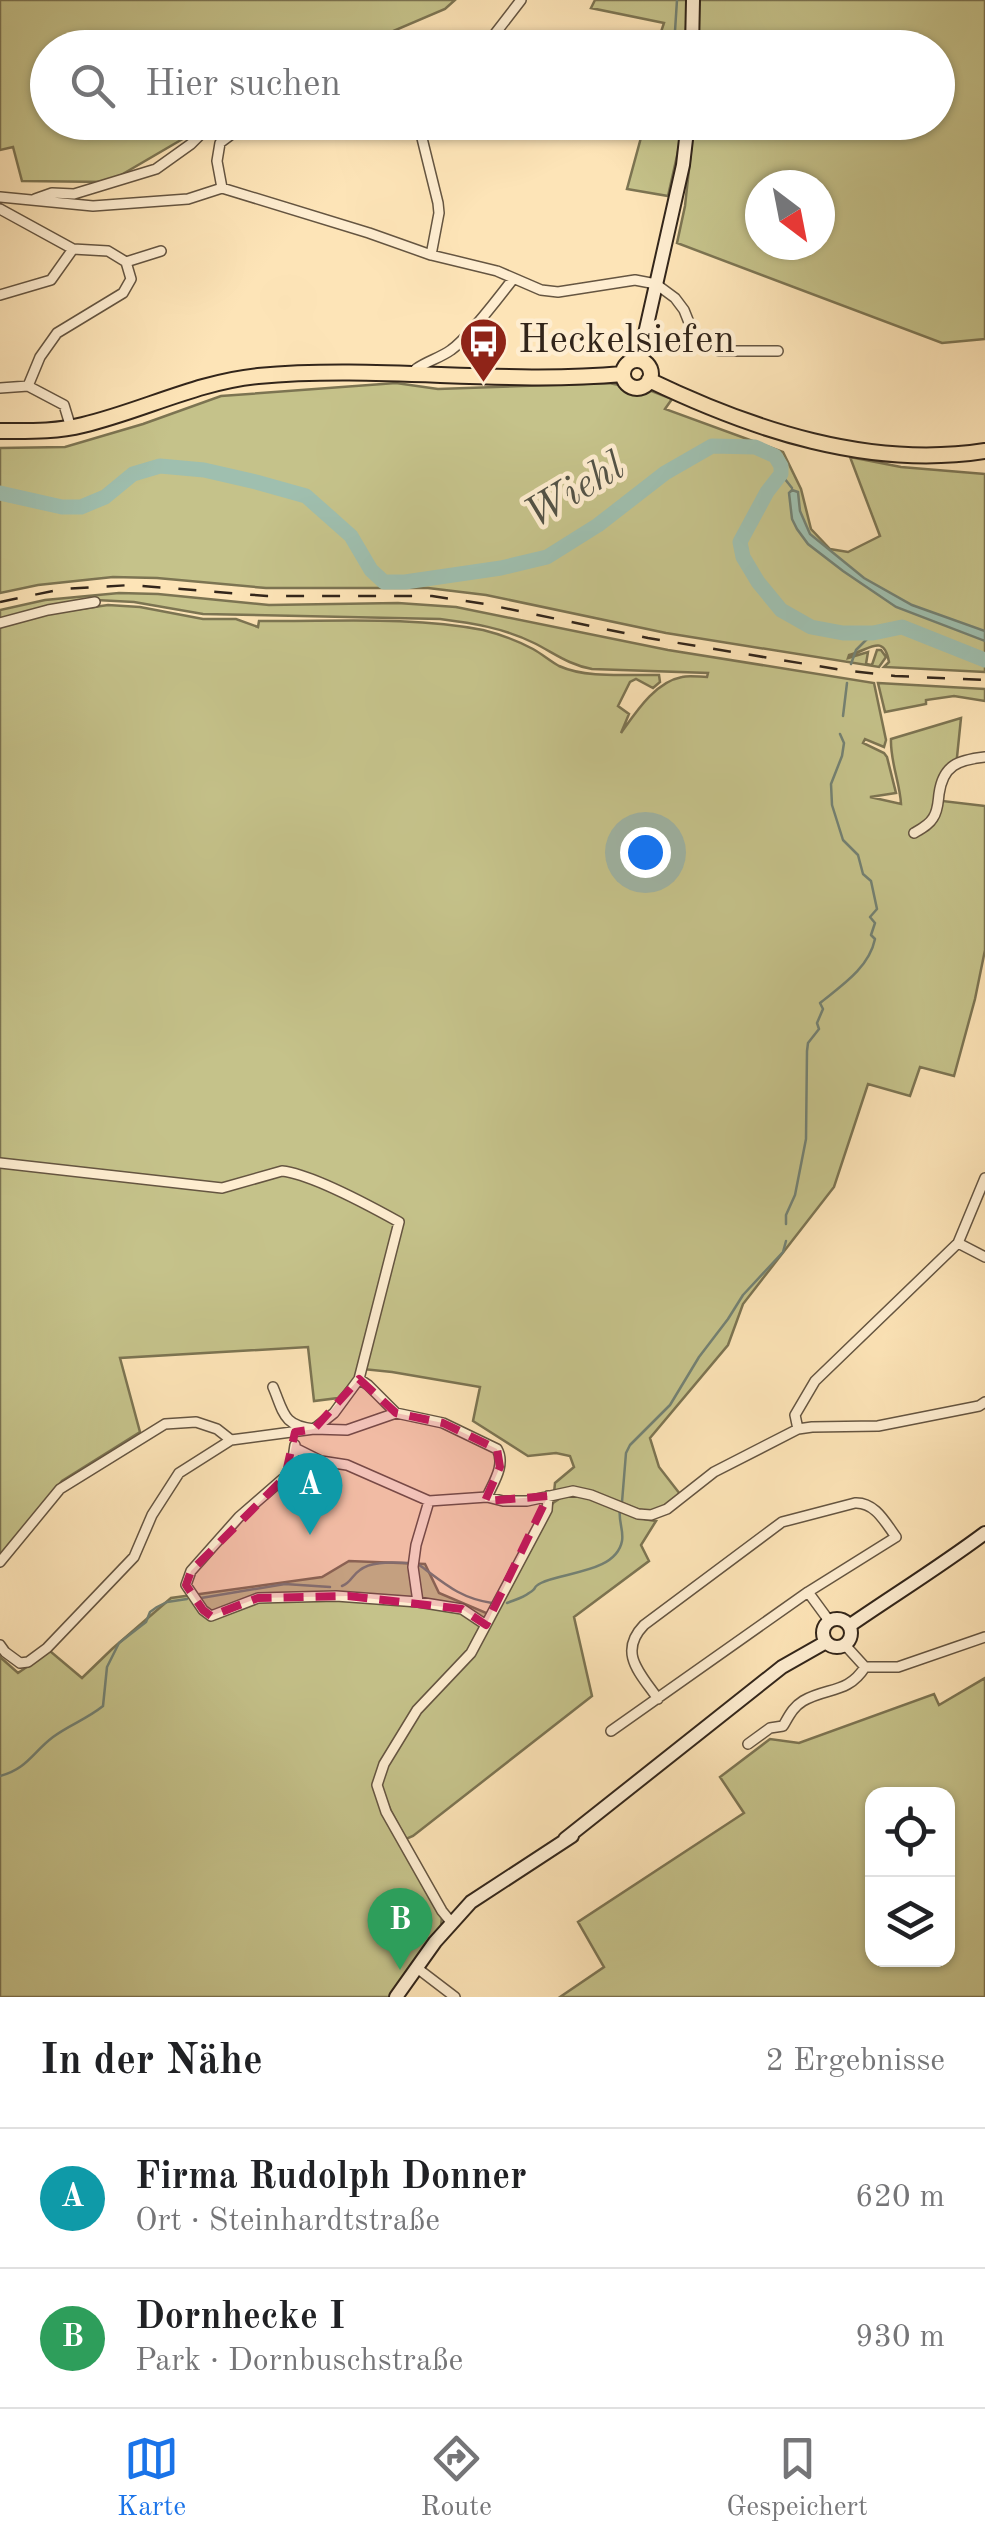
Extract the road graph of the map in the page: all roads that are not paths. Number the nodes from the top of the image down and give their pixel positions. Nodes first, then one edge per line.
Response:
1 (521, 0) edge
2 (694, 0) edge
3 (498, 30) edge
4 (693, 30) edge
5 (195, 140) edge
6 (224, 140) edge
7 (422, 140) edge
8 (686, 140) edge
9 (222, 188) junction
10 (0, 197) edge
11 (32, 200) junction
12 (0, 209) edge
13 (73, 249) junction
14 (162, 251) dead end
15 (431, 255) junction
16 (126, 262) junction
17 (514, 279) junction
18 (656, 284) junction
19 (0, 295) edge
20 (778, 351) dead end
21 (639, 360) junction
22 (623, 374) junction
23 (415, 375) junction
24 (649, 380) junction
25 (28, 386) junction
26 (0, 388) edge
27 (71, 428) junction
28 (0, 430) edge
29 (985, 451) edge
30 (94, 602) dead end
31 (0, 623) edge
32 (985, 757) edge
33 (914, 834) dead end
34 (0, 1163) edge
35 (985, 1178) edge
36 (958, 1243) junction
37 (985, 1257) edge
38 (359, 1380) junction
39 (273, 1387) dead end
40 (985, 1402) edge
41 (396, 1412) junction
42 (314, 1429) junction
43 (798, 1429) junction
44 (295, 1432) junction
45 (231, 1440) junction
46 (295, 1448) junction
47 (548, 1496) junction
48 (486, 1498) junction
49 (428, 1502) junction
50 (985, 1533) edge
51 (0, 1562) edge
52 (808, 1592) junction
53 (418, 1602) junction
54 (830, 1622) junction
55 (486, 1625) junction
56 (848, 1626) junction
57 (985, 1638) edge
58 (826, 1642) junction
59 (0, 1644) edge
60 (845, 1645) junction
61 (865, 1667) junction
62 (658, 1700) junction
63 (611, 1731) dead end
64 (748, 1744) dead end
65 (452, 1922) junction
66 (416, 1968) junction
67 (396, 1997) edge
68 (454, 1997) edge

1 - 3 street
2 - 4 main road
5 - 11 street
6 - 9 street
7 - 15 street
8 - 18 main road
9 - 11 street
9 - 15 street
10 - 11 street
12 - 13 street
13 - 16 street
13 - 19 street
14 - 16 street
15 - 17 street
16 - 25 street
17 - 18 street
17 - 23 street
18 - 20 street
18 - 21 main road
21 - 22 main road
21 - 24 main road
22 - 23 main road
22 - 24 main road
23 - 27 main road
24 - 29 main road
25 - 26 street
25 - 27 street
27 - 28 main road
30 - 31 street
32 - 33 street
34 - 38 street
35 - 36 street
36 - 37 street
36 - 43 street
38 - 41 street
38 - 42 street
39 - 42 street
40 - 43 street
41 - 42 street
41 - 48 street
42 - 44 street
43 - 47 street
44 - 45 street
44 - 46 street
45 - 51 street
45 - 59 street
46 - 49 street
46 - 53 street
47 - 48 street
47 - 55 street
48 - 49 street
49 - 53 street
50 - 56 main road
52 - 54 street
52 - 62 street
52 - 62 street
53 - 55 street
54 - 56 main road
54 - 58 main road
55 - 65 street
56 - 60 main road
57 - 61 street
58 - 60 main road
58 - 65 main road
60 - 61 street
61 - 64 street
62 - 63 street
65 - 66 main road
66 - 67 main road
66 - 68 street

